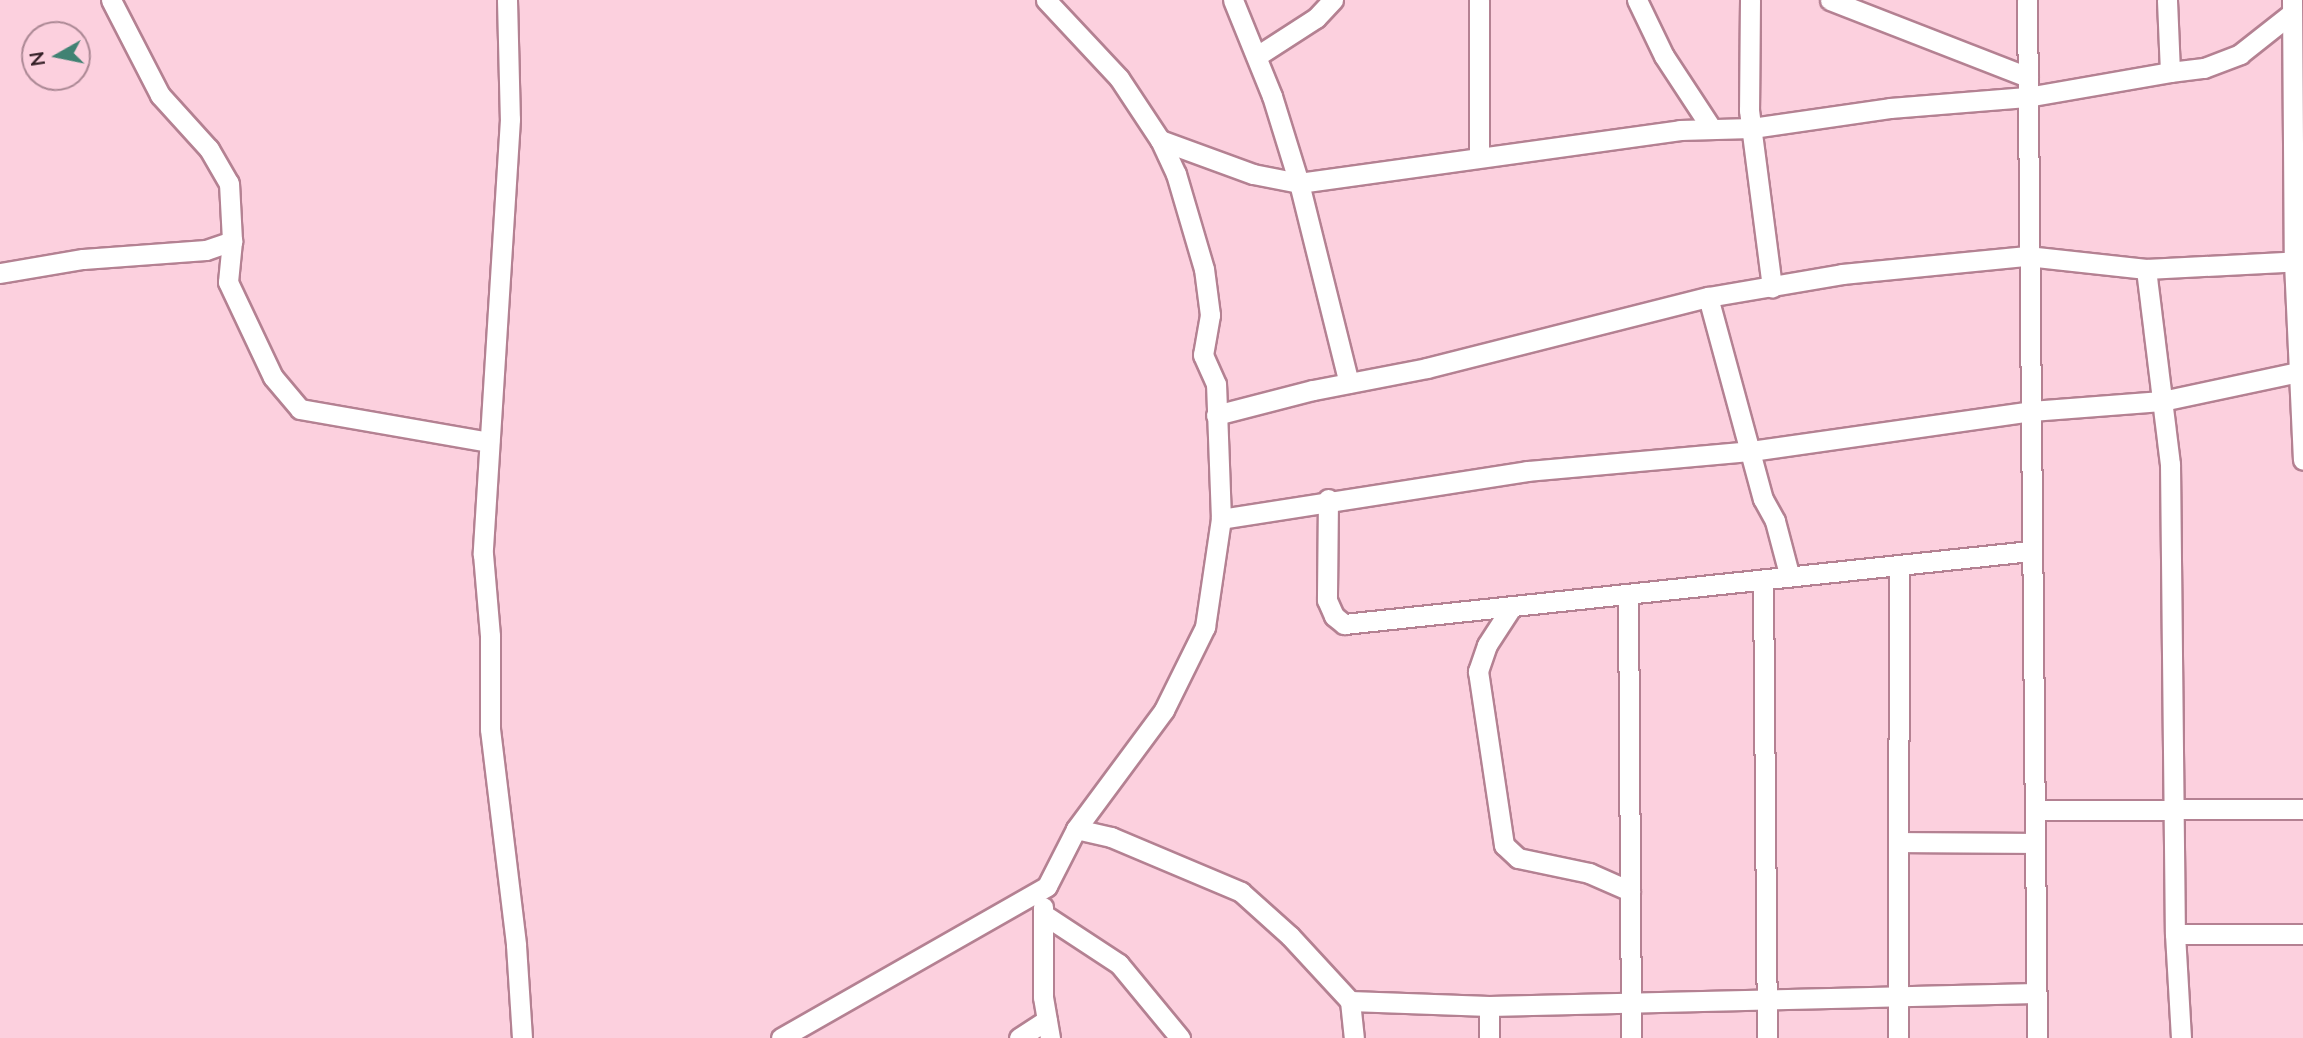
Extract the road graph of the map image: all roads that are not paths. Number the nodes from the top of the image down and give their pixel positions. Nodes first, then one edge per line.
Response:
1 (111, 0) edge
2 (508, 0) edge
3 (1046, 0) edge
4 (1233, 0) edge
5 (1333, 0) edge
6 (1479, 0) edge
7 (1637, 0) edge
8 (1750, 0) edge
9 (1830, 0) edge
10 (1891, 0) edge
11 (2027, 0) edge
12 (2167, 0) edge
13 (2292, 6) edge
14 (1892, 20) junction
15 (1257, 56) junction
16 (2170, 72) junction
17 (2027, 77) junction
18 (2027, 97) junction
19 (1752, 128) junction
20 (1712, 129) junction
21 (1160, 140) junction
22 (1479, 156) junction
23 (1299, 183) junction
24 (232, 241) junction
25 (2027, 257) junction
26 (2299, 262) edge
27 (2146, 269) junction
28 (0, 273) edge
29 (1772, 288) junction
30 (1708, 296) junction
31 (2299, 372) junction
32 (1349, 383) junction
33 (2162, 401) junction
34 (2031, 411) junction
35 (1216, 415) junction
36 (489, 442) junction
37 (1751, 451) junction
38 (2303, 460) edge
39 (1328, 499) junction
40 (1221, 519) junction
41 (2031, 551) junction
42 (1899, 567) junction
43 (1789, 574) junction
44 (1763, 580) junction
45 (1628, 597) junction
46 (1511, 608) junction
47 (2177, 807) junction
48 (2303, 809) edge
49 (2035, 810) junction
50 (1076, 829) junction
51 (1900, 842) junction
52 (2032, 843) junction
53 (1630, 891) junction
54 (1038, 895) junction
55 (1046, 916) junction
56 (2175, 934) junction
57 (2303, 934) edge
58 (2036, 993) junction
59 (1768, 998) junction
60 (1631, 999) junction
61 (1899, 999) junction
62 (1350, 1001) junction
63 (1489, 1006) junction
64 (1049, 1029) edge
65 (522, 1038) edge
66 (780, 1038) edge
67 (1019, 1038) edge
68 (1180, 1038) edge
69 (1354, 1038) edge
70 (1489, 1038) edge
71 (1631, 1038) edge
72 (1767, 1038) edge
73 (1899, 1038) edge
74 (2037, 1038) edge
75 (2180, 1038) edge

1 - 24 street
2 - 36 street
3 - 21 street
4 - 15 street
5 - 15 street
6 - 22 street
7 - 20 street
8 - 19 street
9 - 14 street
10 - 14 street
11 - 17 street
12 - 16 street
13 - 16 street
13 - 26 street
14 - 17 street
15 - 23 street
16 - 18 street
17 - 18 street
18 - 19 street
18 - 25 street
19 - 20 street
19 - 29 street
20 - 22 street
21 - 23 street
21 - 35 street
22 - 23 street
23 - 32 street
24 - 28 street
24 - 36 street
25 - 27 street
25 - 29 street
25 - 34 street
26 - 27 street
26 - 31 street
27 - 33 street
29 - 30 street
30 - 32 street
30 - 37 street
31 - 33 street
31 - 38 street
32 - 35 street
33 - 34 street
33 - 47 street
34 - 37 street
34 - 41 street
35 - 40 street
36 - 65 street
37 - 39 street
37 - 43 street
39 - 40 street
39 - 46 street
40 - 50 street
41 - 42 street
41 - 49 street
42 - 43 street
42 - 51 street
43 - 44 street
44 - 45 street
44 - 59 street
45 - 46 street
45 - 53 street
46 - 53 street
47 - 48 street
47 - 49 street
47 - 56 street
49 - 52 street
50 - 54 street
50 - 62 street
51 - 52 street
51 - 61 street
52 - 58 street
53 - 60 street
54 - 55 street
54 - 66 street
55 - 64 street
55 - 68 street
56 - 57 street
56 - 75 street
58 - 61 street
58 - 74 street
59 - 60 street
59 - 61 street
59 - 72 street
60 - 63 street
60 - 71 street
61 - 73 street
62 - 63 street
62 - 69 street
63 - 70 street
64 - 67 street

